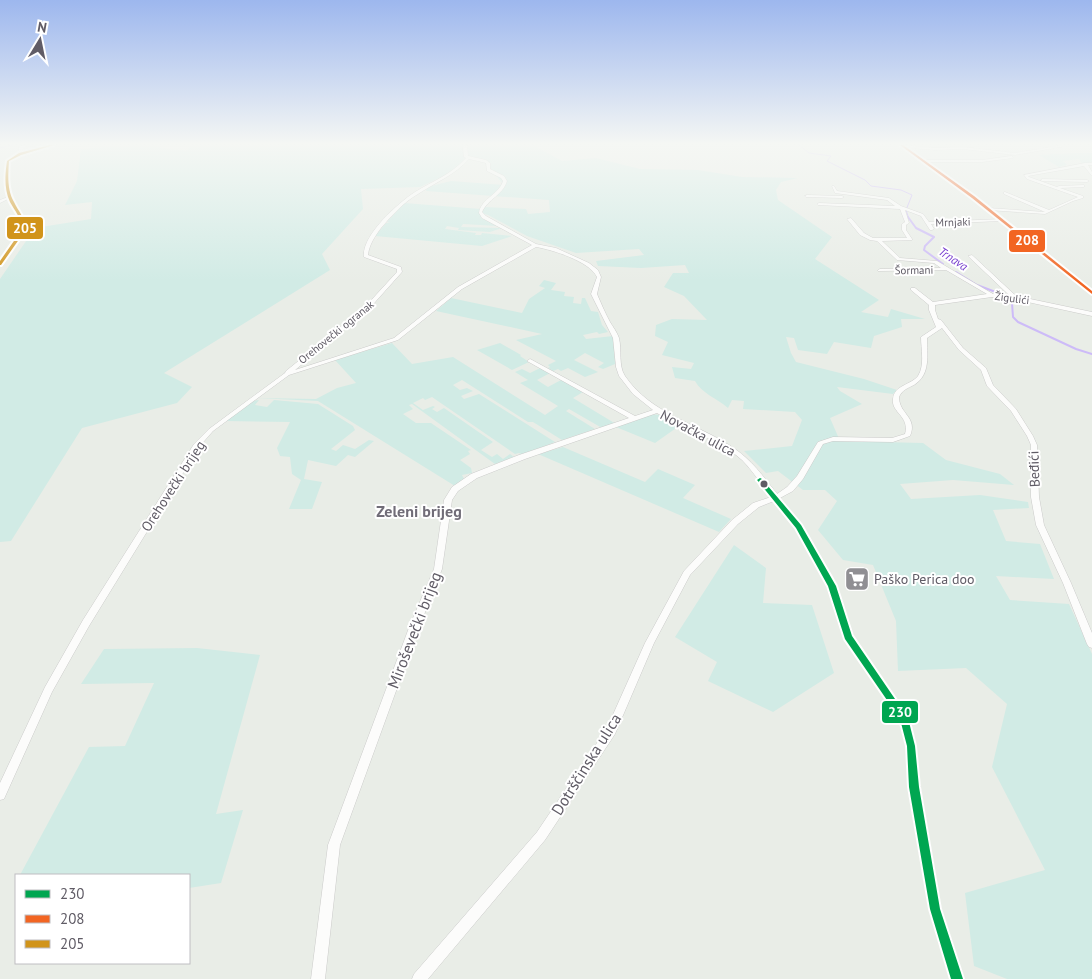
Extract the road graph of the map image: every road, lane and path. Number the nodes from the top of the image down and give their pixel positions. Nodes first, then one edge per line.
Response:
1 (10, 191) edge
2 (421, 191) edge
3 (500, 191) edge
4 (835, 191) edge
5 (963, 191) edge
6 (1063, 191) edge
7 (1005, 193) dead end
8 (837, 195) junction
9 (807, 196) dead end
10 (10, 197) junction
11 (0, 202) edge
12 (819, 204) dead end
13 (904, 208) junction
14 (988, 209) junction
15 (1049, 211) junction
16 (849, 218) dead end
17 (1001, 220) junction
18 (929, 223) junction
19 (932, 229) dead end
20 (878, 240) junction
21 (535, 245) junction
22 (970, 256) dead end
23 (0, 264) edge
24 (947, 269) junction
25 (880, 270) dead end
26 (913, 289) dead end
27 (1092, 293) edge
28 (992, 295) junction
29 (1013, 296) junction
30 (932, 304) junction
31 (1092, 314) edge
32 (936, 318) junction
33 (530, 361) dead end
34 (287, 374) junction
35 (656, 411) junction
36 (635, 419) junction
37 (775, 498) junction
38 (1092, 643) edge
39 (0, 795) edge
40 (318, 979) edge
41 (419, 979) edge
42 (957, 979) edge

1 - 10 street
2 - 34 street, Orehovečki ogranak
3 - 21 street, Novačka ulica
4 - 8 street
5 - 14 main road
6 - 15 street
7 - 15 street
8 - 9 street, Mrnjaki
8 - 13 street, Mrnjaki
10 - 11 street
10 - 23 street
12 - 13 street
13 - 18 street, Mrnjaki
13 - 20 street
14 - 15 street
14 - 17 main road
16 - 20 street
17 - 18 street, Mrnjaki
17 - 27 main road
18 - 19 street
20 - 24 street
21 - 34 street, Orehovečki brijeg
21 - 35 street, Novačka ulica
22 - 29 street
24 - 25 street, Šormani
24 - 28 street
26 - 30 street
28 - 29 street, Žigulići
28 - 30 street, Žigulići
29 - 31 street, Žigulići
30 - 32 street
32 - 37 street, Dotrščinska ulica
32 - 38 street, Beđići
33 - 36 street
34 - 39 street, Orehovečki brijeg
35 - 36 street, Miroševečki brijeg
35 - 37 street, Novačka ulica
36 - 40 street, Miroševečki brijeg
37 - 41 street, Dotrščinska ulica
37 - 42 street, Novačka ulica

